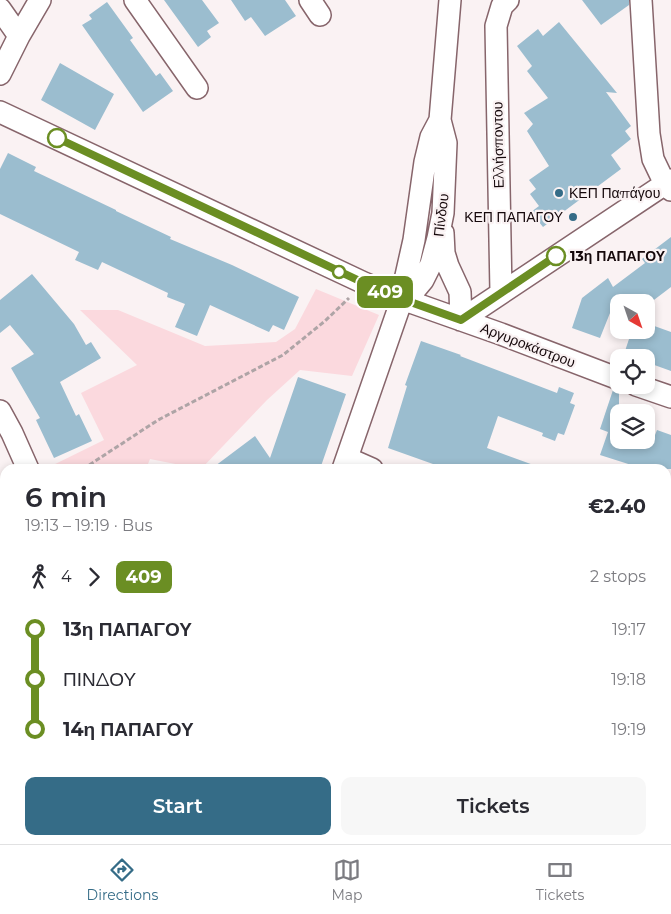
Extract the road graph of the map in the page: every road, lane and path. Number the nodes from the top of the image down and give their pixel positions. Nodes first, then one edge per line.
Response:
1 (40, 0) edge
2 (135, 0) edge
3 (450, 0) edge
4 (508, 0) edge
5 (641, 0) edge
6 (0, 10) edge
7 (19, 36) junction
8 (0, 74) edge
9 (197, 88) dead end
10 (0, 112) edge
11 (440, 120) junction
12 (669, 185) edge
13 (443, 213) junction
14 (364, 283) junction
15 (501, 293) junction
16 (402, 299) junction
17 (461, 320) junction
18 (610, 376) edge
19 (655, 392) edge
20 (671, 397) edge
21 (0, 411) edge
22 (345, 463) edge
23 (26, 464) edge
24 (91, 464) edge

1 - 7 street
2 - 9 street
3 - 11 street, Πίνδου
4 - 15 street, Ελλήσποντου
5 - 12 street
6 - 7 street
7 - 8 street
10 - 14 street, Αργυροκάστρου
11 - 13 street, Πίνδου
11 - 16 street, Πίνδου
12 - 15 street
13 - 16 street, Πίνδου
13 - 17 street
14 - 16 street, Αργυροκάστρου
14 - 24 path
15 - 17 street
16 - 17 street, Αργυροκάστρου
16 - 22 street, Πίνδου
17 - 18 street, Αργυροκάστρου
19 - 20 street
21 - 23 street

